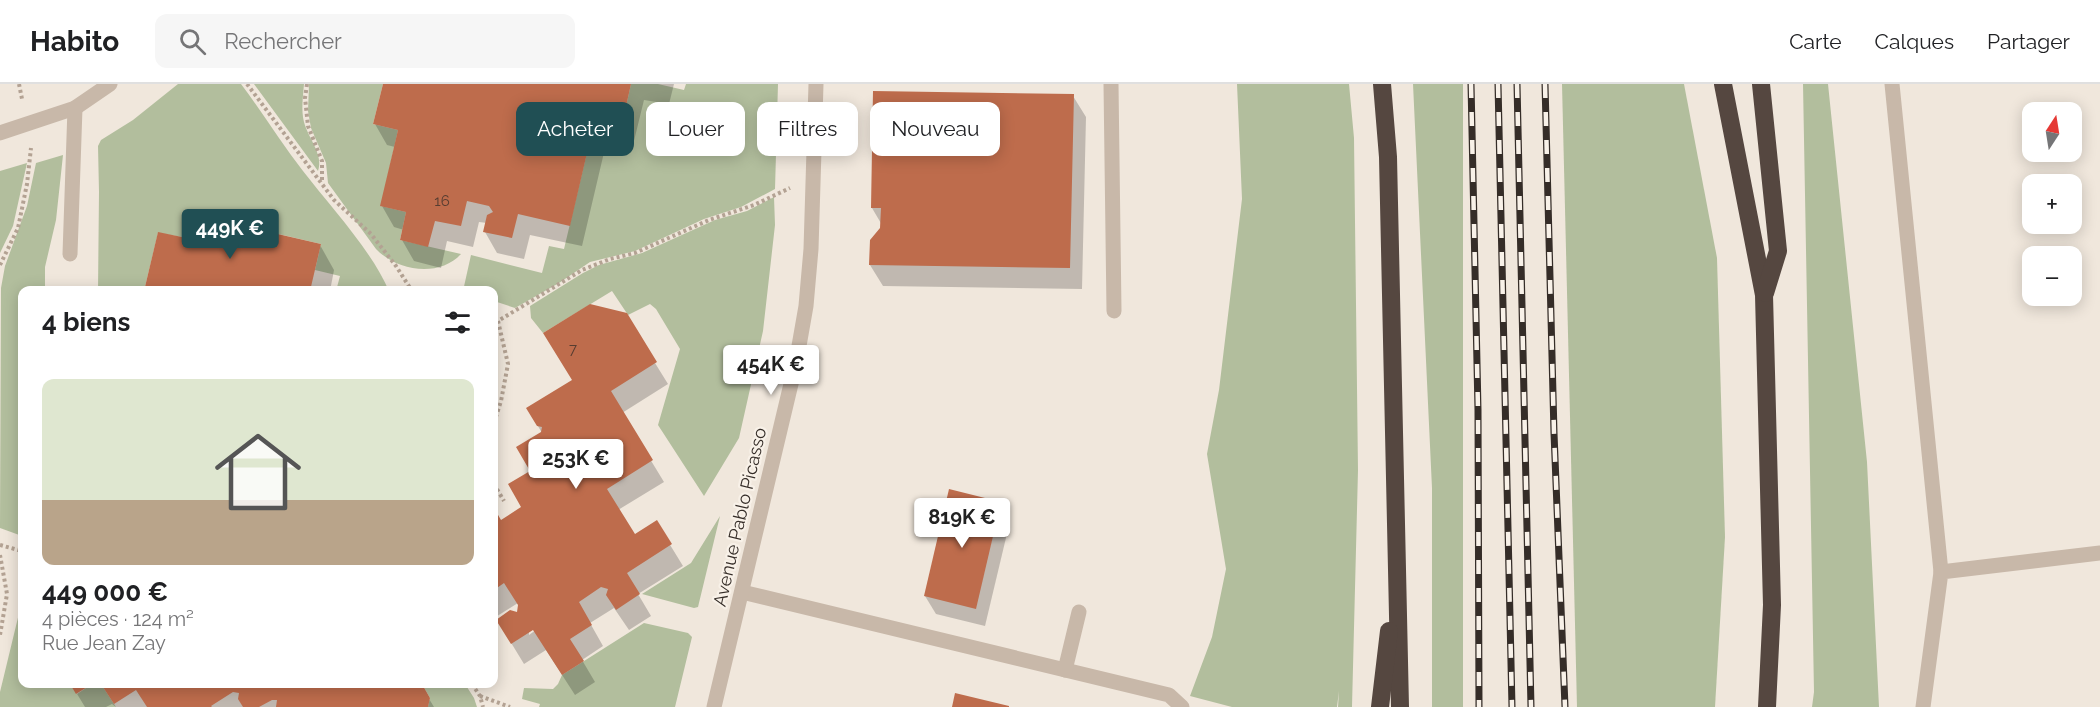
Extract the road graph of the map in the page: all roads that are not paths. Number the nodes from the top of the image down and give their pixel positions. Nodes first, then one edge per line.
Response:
1 (110, 84) edge
2 (816, 84) edge
3 (1112, 84) edge
4 (1382, 84) edge
5 (1723, 84) edge
6 (1761, 84) edge
7 (1892, 84) edge
8 (75, 108) junction
9 (0, 133) edge
10 (70, 255) dead end
11 (1764, 295) junction
12 (1114, 311) dead end
13 (2100, 553) edge
14 (1397, 558) junction
15 (1941, 572) junction
16 (742, 592) junction
17 (1079, 612) dead end
18 (1065, 670) junction
19 (714, 707) edge
20 (1182, 707) edge
21 (1380, 707) edge
22 (1400, 707) edge
23 (1767, 707) edge
24 (1923, 707) edge

1 - 8 street
2 - 16 street, Avenue Pablo Picasso
3 - 12 street
4 - 14 highway
5 - 11 highway
6 - 11 highway
7 - 15 street
8 - 9 street
8 - 10 street
11 - 23 highway
13 - 15 street
14 - 21 highway
14 - 22 highway
15 - 24 street
16 - 18 street
16 - 19 street, Avenue Pablo Picasso
17 - 18 street
18 - 20 street

